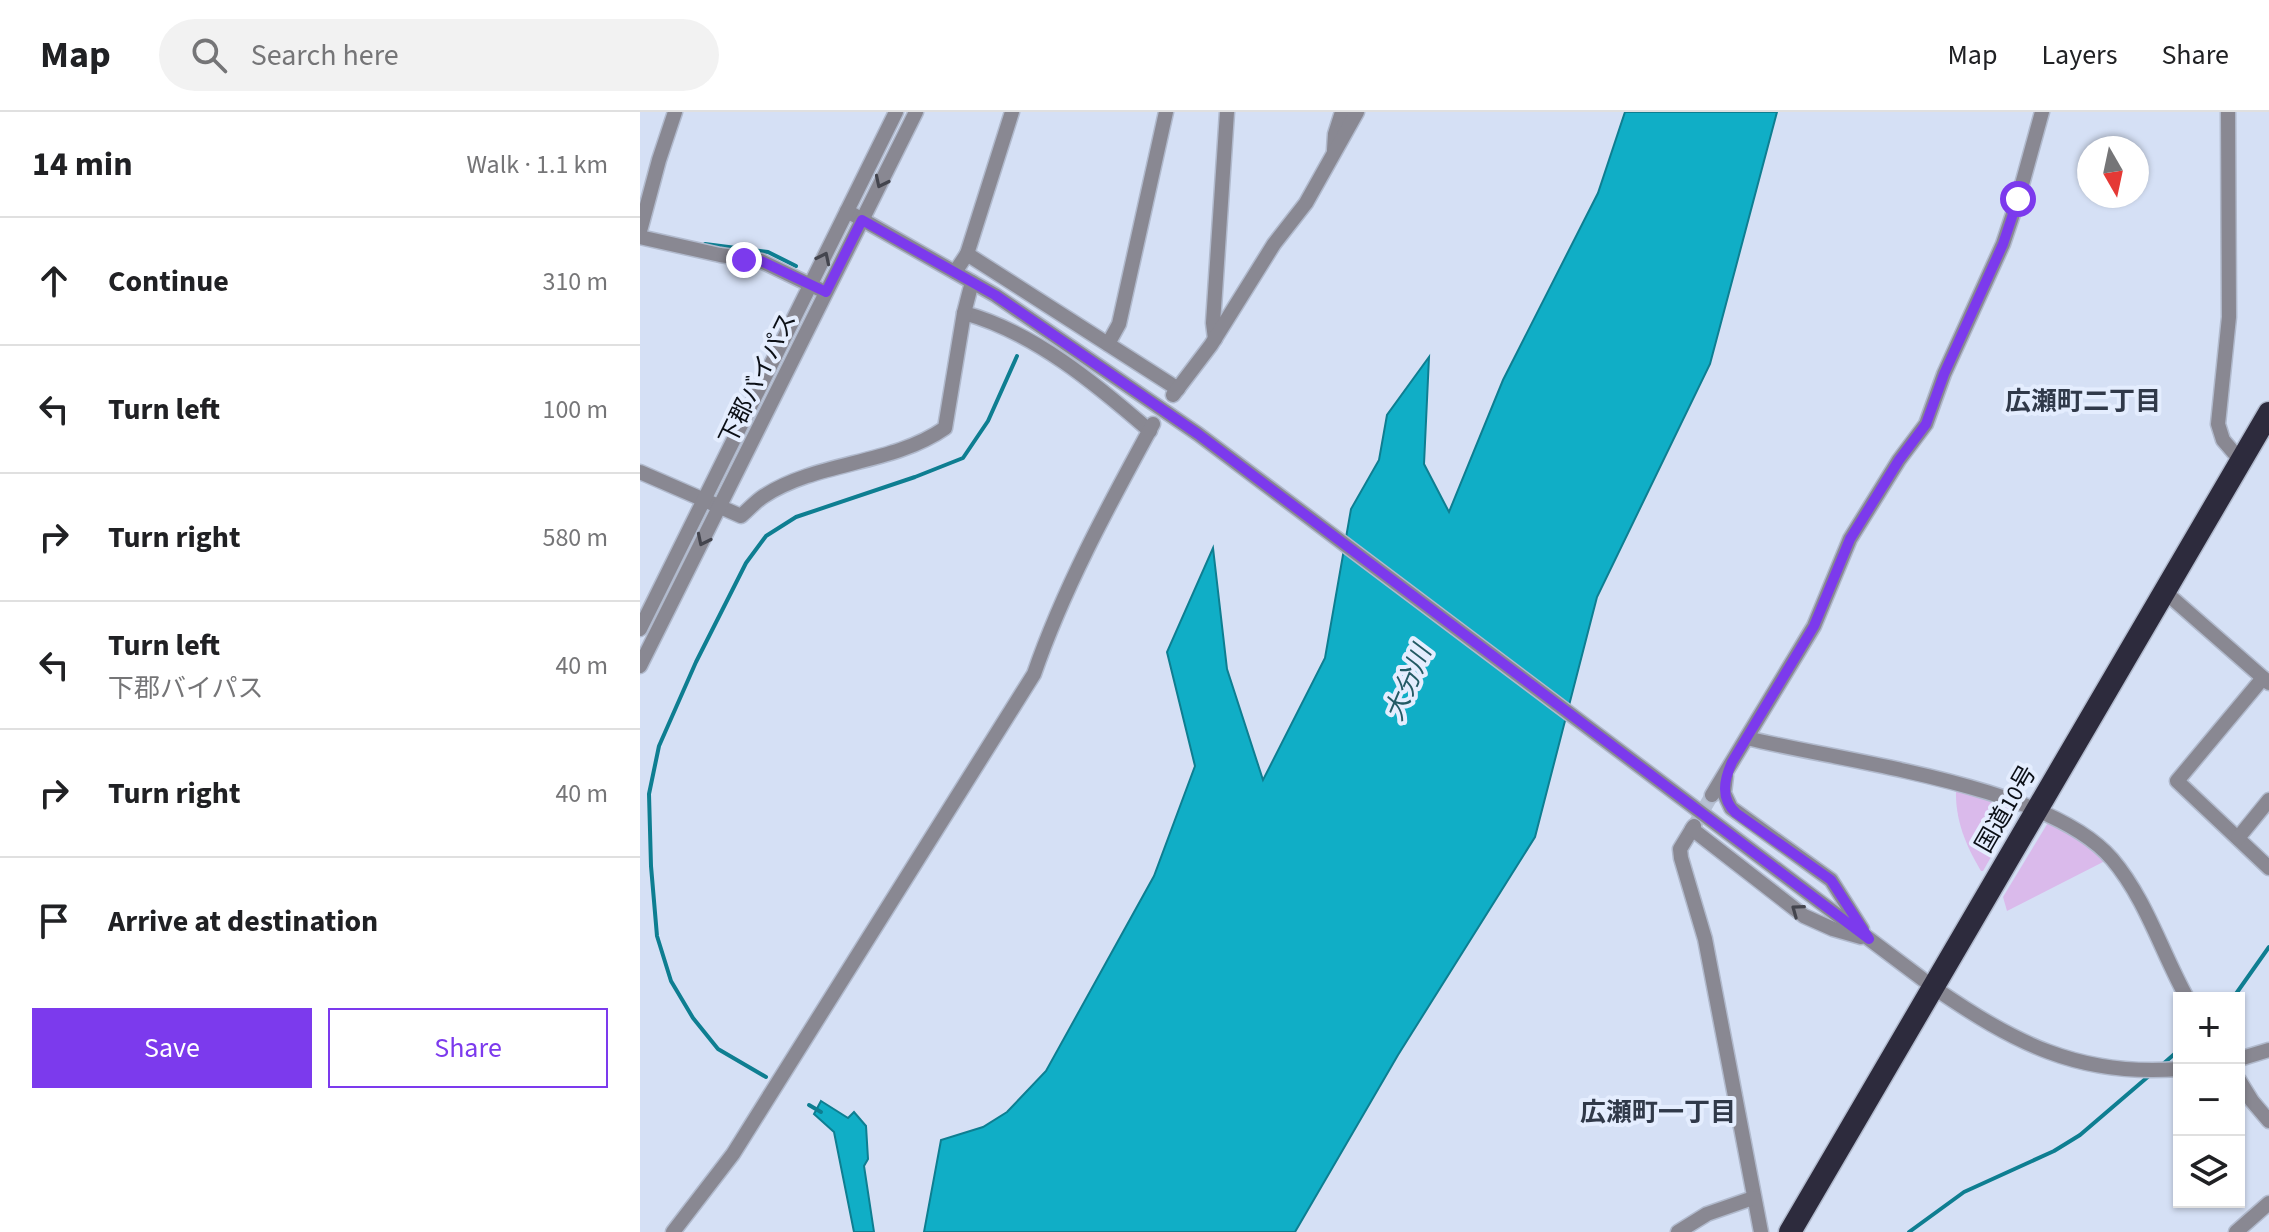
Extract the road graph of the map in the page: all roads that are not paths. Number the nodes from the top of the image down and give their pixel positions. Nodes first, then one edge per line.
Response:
1 (675, 112) edge
2 (896, 112) edge
3 (916, 112) edge
4 (1012, 112) edge
5 (1166, 112) edge
6 (1227, 112) edge
7 (1342, 112) edge
8 (1357, 112) edge
9 (2042, 112) edge
10 (2228, 112) edge
11 (1334, 155) junction
12 (847, 211) junction
13 (862, 220) junction
14 (641, 230) edge
15 (967, 254) junction
16 (955, 272) junction
17 (972, 282) junction
18 (811, 284) junction
19 (826, 292) junction
20 (964, 313) junction
21 (1215, 339) junction
22 (1108, 344) junction
23 (2269, 413) edge
24 (2241, 461) junction
25 (640, 472) edge
26 (704, 500) junction
27 (719, 507) junction
28 (2164, 591) junction
29 (640, 629) edge
30 (640, 666) edge
31 (2266, 680) edge
32 (1747, 738) junction
33 (1729, 768) junction
34 (1712, 795) tunnel mouth
35 (2269, 800) edge
36 (2036, 810) junction
37 (2238, 838) junction
38 (2269, 868) edge
39 (1869, 939) junction
40 (1933, 987) junction
41 (2184, 992) edge
42 (2269, 1050) edge
43 (2245, 1057) edge
44 (2172, 1070) edge
45 (2245, 1089) edge
46 (2269, 1121) edge
47 (1753, 1198) junction
48 (2269, 1203) edge
49 (673, 1232) edge
50 (1678, 1232) edge
51 (1761, 1232) edge
52 (1790, 1232) edge
53 (2236, 1232) edge

1 - 14 street
2 - 12 street
3 -> 13 street, 下郡バイパス
4 - 15 street
5 - 22 street
6 - 21 street
7 - 11 street
8 - 11 street
9 - 32 street
10 - 24 street
11 - 21 street
12 - 13 street
18 -> 12 street
13 - 16 street
13 - 19 street, 下郡バイパス
14 - 18 street
15 - 16 street
15 - 22 street
16 - 17 street
17 - 20 street
17 - 39 street
18 - 19 street
18 - 26 street
19 - 27 street, 下郡バイパス
20 - 27 street
20 - 49 street
21 - 22 street
23 - 24 highway, 国道10号
24 - 28 highway, 国道10号
25 - 26 street
26 - 27 street
26 - 29 street
27 -> 30 street, 下郡バイパス
28 - 31 street
28 - 36 highway, 国道10号
31 - 37 street
32 - 33 street
32 - 36 street
33 - 34 street
33 - 39 street
35 - 37 street
36 - 40 highway, 国道10号
36 - 41 street
37 - 38 street
39 - 40 street
39 -> 47 street
40 - 44 street
40 - 52 highway, 国道10号
42 - 43 street
45 - 46 street
47 - 50 street
47 - 51 street
48 - 53 street

